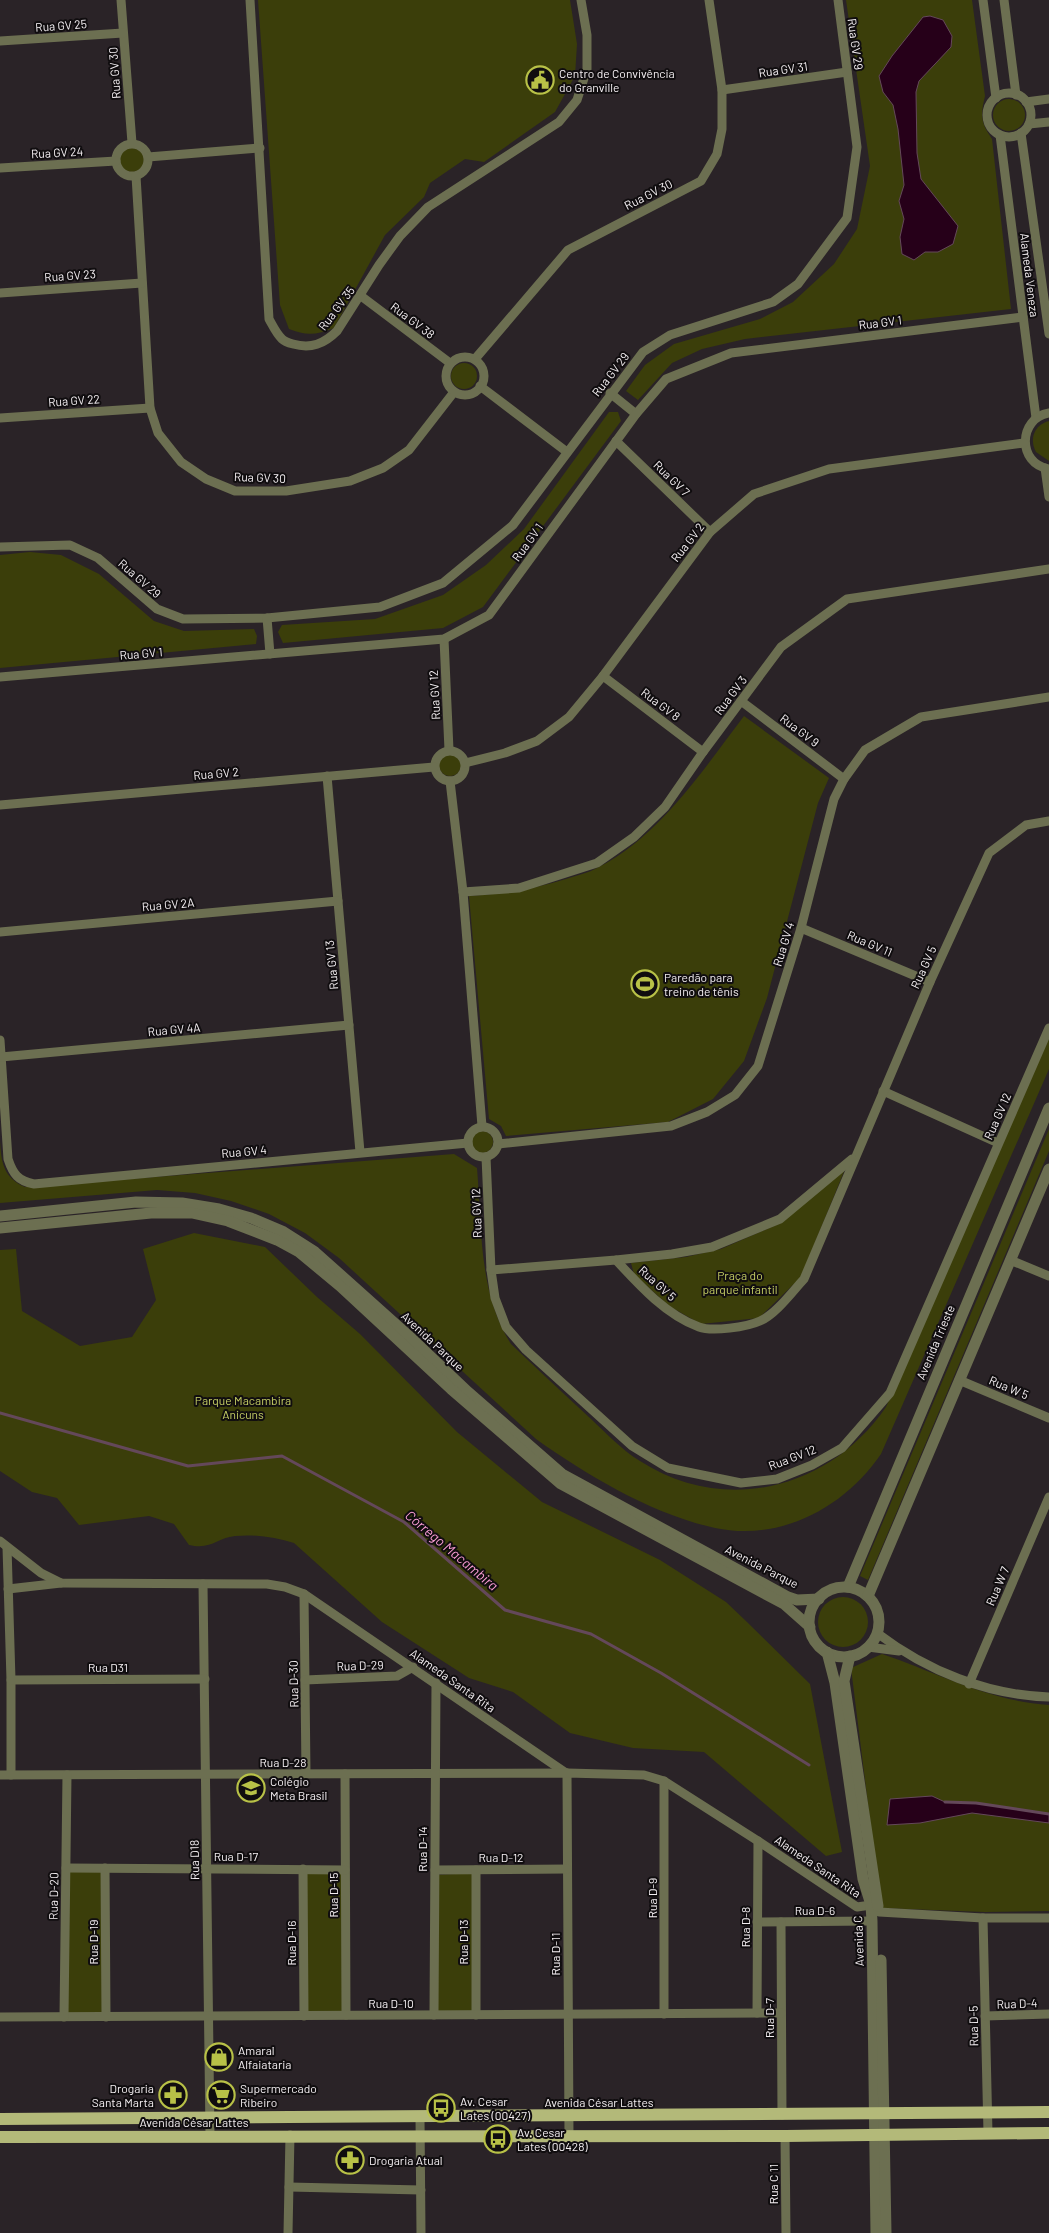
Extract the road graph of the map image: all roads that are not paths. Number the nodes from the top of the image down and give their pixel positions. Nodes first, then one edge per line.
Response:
1 (121, 0) edge
2 (250, 0) edge
3 (581, 0) edge
4 (709, 0) edge
5 (838, 0) edge
6 (983, 0) edge
7 (1004, 0) edge
8 (123, 33) junction
9 (0, 41) edge
10 (848, 72) junction
11 (722, 90) junction
12 (1016, 95) junction
13 (996, 98) junction
14 (1049, 99) edge
15 (1026, 102) junction
16 (1049, 122) edge
17 (1028, 124) junction
18 (1021, 133) junction
19 (1000, 135) junction
20 (132, 143) junction
21 (260, 148) junction
22 (148, 157) junction
23 (116, 161) junction
24 (0, 168) edge
25 (136, 176) junction
26 (142, 283) junction
27 (0, 293) edge
28 (361, 296) junction
29 (1048, 312) edge
30 (1023, 317) junction
31 (1049, 334) edge
32 (475, 359) junction
33 (450, 363) junction
34 (480, 386) junction
35 (454, 392) junction
36 (610, 393) junction
37 (150, 408) junction
38 (1049, 413) edge
39 (636, 414) junction
40 (0, 418) edge
41 (1036, 418) junction
42 (616, 442) junction
43 (1024, 443) junction
44 (568, 452) junction
45 (1047, 468) edge
46 (1049, 497) edge
47 (710, 532) junction
48 (0, 547) edge
49 (1049, 569) edge
50 (267, 618) junction
51 (444, 639) junction
52 (270, 654) junction
53 (603, 676) junction
54 (0, 678) edge
55 (1049, 698) edge
56 (740, 701) junction
57 (449, 750) junction
58 (703, 752) junction
59 (464, 763) junction
60 (434, 767) junction
61 (327, 776) junction
62 (844, 779) junction
63 (450, 781) junction
64 (0, 805) edge
65 (1049, 820) edge
66 (463, 892) junction
67 (338, 901) junction
68 (801, 928) junction
69 (0, 932) edge
70 (930, 982) junction
71 (349, 1025) junction
72 (1049, 1028) edge
73 (0, 1040) edge
74 (1, 1057) junction
75 (883, 1091) junction
76 (1049, 1108) edge
77 (482, 1126) junction
78 (468, 1143) junction
79 (998, 1143) junction
80 (498, 1144) junction
81 (360, 1152) junction
82 (486, 1157) junction
83 (854, 1157) junction
84 (1049, 1169) edge
85 (0, 1216) edge
86 (0, 1228) edge
87 (616, 1260) junction
88 (1010, 1260) junction
89 (491, 1270) junction
90 (1049, 1276) edge
91 (959, 1380) junction
92 (1049, 1418) edge
93 (1049, 1497) edge
94 (1047, 1508) edge
95 (4, 1544) edge
96 (61, 1583) junction
97 (203, 1584) junction
98 (848, 1588) junction
99 (8, 1589) junction
100 (304, 1594) junction
101 (868, 1596) junction
102 (819, 1599) junction
103 (810, 1627) junction
104 (877, 1633) junction
105 (868, 1647) junction
106 (827, 1652) junction
107 (902, 1652) junction
108 (850, 1656) junction
109 (412, 1667) junction
110 (204, 1679) junction
111 (11, 1680) junction
112 (305, 1680) junction
113 (436, 1683) junction
114 (969, 1684) junction
115 (1049, 1697) edge
116 (566, 1773) junction
117 (206, 1774) junction
118 (306, 1774) junction
119 (345, 1774) junction
120 (435, 1774) junction
121 (0, 1775) edge
122 (11, 1775) junction
123 (67, 1775) junction
124 (664, 1782) junction
125 (758, 1841) junction
126 (66, 1868) junction
127 (106, 1868) junction
128 (207, 1869) junction
129 (303, 1869) junction
130 (567, 1869) junction
131 (345, 1870) junction
132 (434, 1870) junction
133 (476, 1870) junction
134 (874, 1913) junction
135 (983, 1918) junction
136 (1049, 1918) edge
137 (757, 1922) junction
138 (781, 1922) junction
139 (757, 2013) junction
140 (782, 2013) junction
141 (568, 2014) junction
142 (664, 2014) junction
143 (1049, 2014) edge
144 (434, 2015) junction
145 (476, 2015) junction
146 (209, 2016) junction
147 (304, 2016) junction
148 (346, 2016) junction
149 (985, 2016) junction
150 (0, 2017) edge
151 (64, 2017) junction
152 (106, 2017) junction
153 (880, 2112) junction
154 (987, 2112) junction
155 (1049, 2112) edge
156 (782, 2115) junction
157 (569, 2116) junction
158 (420, 2117) junction
159 (209, 2118) junction
160 (0, 2119) edge
161 (988, 2133) junction
162 (1049, 2133) edge
163 (880, 2134) junction
164 (210, 2135) junction
165 (290, 2135) junction
166 (420, 2135) junction
167 (569, 2135) junction
168 (785, 2136) junction
169 (0, 2137) edge
170 (289, 2187) junction
171 (421, 2190) junction
172 (288, 2233) edge
173 (421, 2233) edge
174 (786, 2233) edge
175 (876, 2233) edge
176 (886, 2233) edge

1 - 8 street, Rua GV 30
2 - 21 street, Rua GV 35
3 - 28 street, Rua GV 35
4 - 11 street, Rua GV 30
5 - 10 street, Rua GV 29
6 - 13 street
7 - 12 street
8 - 9 street, Rua GV 25
8 - 20 street, Rua GV 30
10 - 11 street, Rua GV 31
10 - 36 street, Rua GV 29
11 - 32 street, Rua GV 30
12 - 13 street
12 - 15 street
13 - 19 street
14 - 15 street
15 - 17 street
16 - 17 street
17 - 18 street
18 - 19 street
18 - 29 street, Alameda Veneza
19 - 30 street, Alameda Veneza
20 - 22 street
20 - 23 street
21 - 22 street
21 - 28 street, Rua GV 35
22 - 25 street
23 - 24 street, Rua GV 24
23 - 25 street
25 - 26 street, Rua GV 30
26 - 27 street, Rua GV 23
26 - 37 street, Rua GV 30
28 - 33 street, Rua GV 38
29 - 31 street, Alameda Veneza
30 - 39 street, Rua GV 1
30 - 41 street, Alameda Veneza
32 - 33 street
32 - 34 street
33 - 35 street
34 - 35 street
34 - 44 street
35 - 37 street, Rua GV 30
36 - 39 street
36 - 44 street, Rua GV 29
37 - 40 street, Rua GV 22
38 - 41 street
39 - 42 street, Rua GV 1
41 - 43 street
42 - 47 street, Rua GV 7
42 - 51 street, Rua GV 1
43 - 45 street
43 - 47 street, Rua GV 2
44 - 50 street, Rua GV 29
45 - 46 street
47 - 53 street, Rua GV 2
48 - 50 street, Rua GV 29
49 - 56 street, Rua GV 3
50 - 52 street
51 - 52 street, Rua GV 1
51 - 57 street, Rua GV 12
52 - 54 street, Rua GV 1
53 - 58 street, Rua GV 8
53 - 59 street, Rua GV 2
55 - 62 street, Rua GV 4
56 - 58 street, Rua GV 3
56 - 62 street, Rua GV 9
57 - 59 street
57 - 60 street
58 - 66 street, Rua GV 3
59 - 63 street
60 - 61 street, Rua GV 2
60 - 63 street
61 - 64 street, Rua GV 2
61 - 67 street, Rua GV 13
62 - 68 street, Rua GV 4
63 - 66 street
65 - 70 street, Rua GV 5
66 - 77 street
67 - 69 street, Rua GV 2A
67 - 71 street, Rua GV 13
68 - 70 street, Rua GV 11
68 - 80 street, Rua GV 4
70 - 75 street, Rua GV 5
71 - 74 street, Rua GV 4A
71 - 81 street, Rua GV 13
72 - 79 street, Rua GV 12
73 - 74 street
74 - 81 street, Rua GV 4
75 - 79 street
75 - 83 street, Rua GV 5
76 - 98 street, Avenida Trieste
77 - 78 street
77 - 80 street
78 - 81 street, Rua GV 4
78 - 82 street
79 - 89 street, Rua GV 12
80 - 82 street
82 - 89 street, Rua GV 12
83 - 87 street, Rua GV 5
83 - 87 street, Rua GV 5
84 - 88 street
85 - 102 street, Avenida Parque
86 - 103 street, Avenida Parque
87 - 89 street, Rua GV 5
88 - 90 street
88 - 91 street
91 - 92 street, Rua W 5
91 - 101 street
93 - 94 street, Rua W 7
94 - 114 street, Rua W 7
95 - 96 street, Alameda Santa Rita
95 - 99 street
96 - 97 street, Alameda Santa Rita
96 - 99 street
97 - 100 street, Alameda Santa Rita
97 - 110 street, Rua D18
98 - 101 street
98 - 102 street
99 - 111 street
100 - 109 street, Alameda Santa Rita
100 - 112 street, Rua D-30
101 - 104 street
102 - 103 street
103 - 106 street
104 - 105 street
104 - 107 street
105 - 107 street
105 - 108 street
106 - 108 street
106 - 134 street, Avenida C
107 - 114 street
108 - 134 street, Avenida C
109 - 112 street, Rua D-29
109 - 113 street, Alameda Santa Rita
110 - 111 street, Rua D31
110 - 117 street, Rua D18
111 - 122 street
112 - 118 street, Rua D-30
113 - 116 street, Alameda Santa Rita
113 - 120 street, Rua D-14
114 - 115 street
116 - 120 street, Rua D-28
116 - 124 street, Alameda Santa Rita
116 - 130 street, Rua D-11
117 - 118 street, Rua D-28
117 - 123 street, Rua D-28
117 - 128 street, Rua D18
118 - 119 street, Rua D-28
119 - 120 street, Rua D-28
119 - 131 street, Rua D-15
120 - 132 street, Rua D-14
121 - 122 street, Rua D-28
122 - 123 street, Rua D-28
123 - 126 street, Rua D-20
124 - 125 street, Alameda Santa Rita
124 - 142 street, Rua D-9
125 - 134 street, Alameda Santa Rita
125 - 137 street, Rua D-8
126 - 127 street, Rua D-17
126 - 151 street, Rua D-20
127 - 128 street, Rua D-17
127 - 152 street, Rua D-19
128 - 129 street, Rua D-17
128 - 146 street, Rua D18
129 - 131 street, Rua D-17
129 - 147 street, Rua D-16
130 - 133 street, Rua D-12
130 - 141 street, Rua D-11
131 - 148 street, Rua D-15
132 - 133 street, Rua D-12
132 - 144 street, Rua D-14
133 - 145 street, Rua D-13
134 - 135 street, Alameda Santa Rita
134 - 138 street, Rua D-6
134 - 153 street, Avenida C
135 - 136 street, Alameda Santa Rita
135 - 149 street, Rua D-5
137 - 138 street, Rua D-6
137 - 139 street, Rua D-8
138 - 140 street, Rua D-7
139 - 140 street, Rua D-10
139 - 142 street, Rua D-10
140 - 156 street, Rua D-7
141 - 142 street, Rua D-10
141 - 145 street, Rua D-10
141 - 157 street, Rua D-11
143 - 149 street, Rua D-4
144 - 145 street, Rua D-10
144 - 148 street, Rua D-10
146 - 147 street, Rua D-10
146 - 152 street, Rua D-10
146 - 159 street, Rua D18
147 - 148 street, Rua D-10
149 - 154 street, Rua D-5
150 - 151 street, Rua D-10
151 - 152 street, Rua D-10
153 - 154 main road, Avenida César Lattes
153 - 156 main road, Avenida César Lattes
153 - 163 street, Avenida C
154 - 155 main road, Avenida César Lattes
154 - 161 street, Rua D-5
156 - 157 main road, Avenida César Lattes
157 - 158 main road, Avenida César Lattes
157 - 167 street, Rua D-11
158 - 159 main road, Avenida César Lattes
158 - 166 street
159 - 160 main road, Avenida César Lattes
159 - 164 street, Rua D18
161 - 162 main road, Avenida César Lattes
161 - 163 main road, Avenida César Lattes
163 - 168 main road, Avenida César Lattes
163 - 175 street, Avenida C
163 - 176 street, Avenida C
164 - 165 main road, Avenida César Lattes
164 - 169 main road, Avenida César Lattes
165 - 166 main road, Avenida César Lattes
165 - 170 street
166 - 167 main road, Avenida César Lattes
166 - 171 street
167 - 168 main road, Avenida César Lattes
168 - 174 street, Rua C 11
170 - 171 street
170 - 172 street
171 - 173 street

